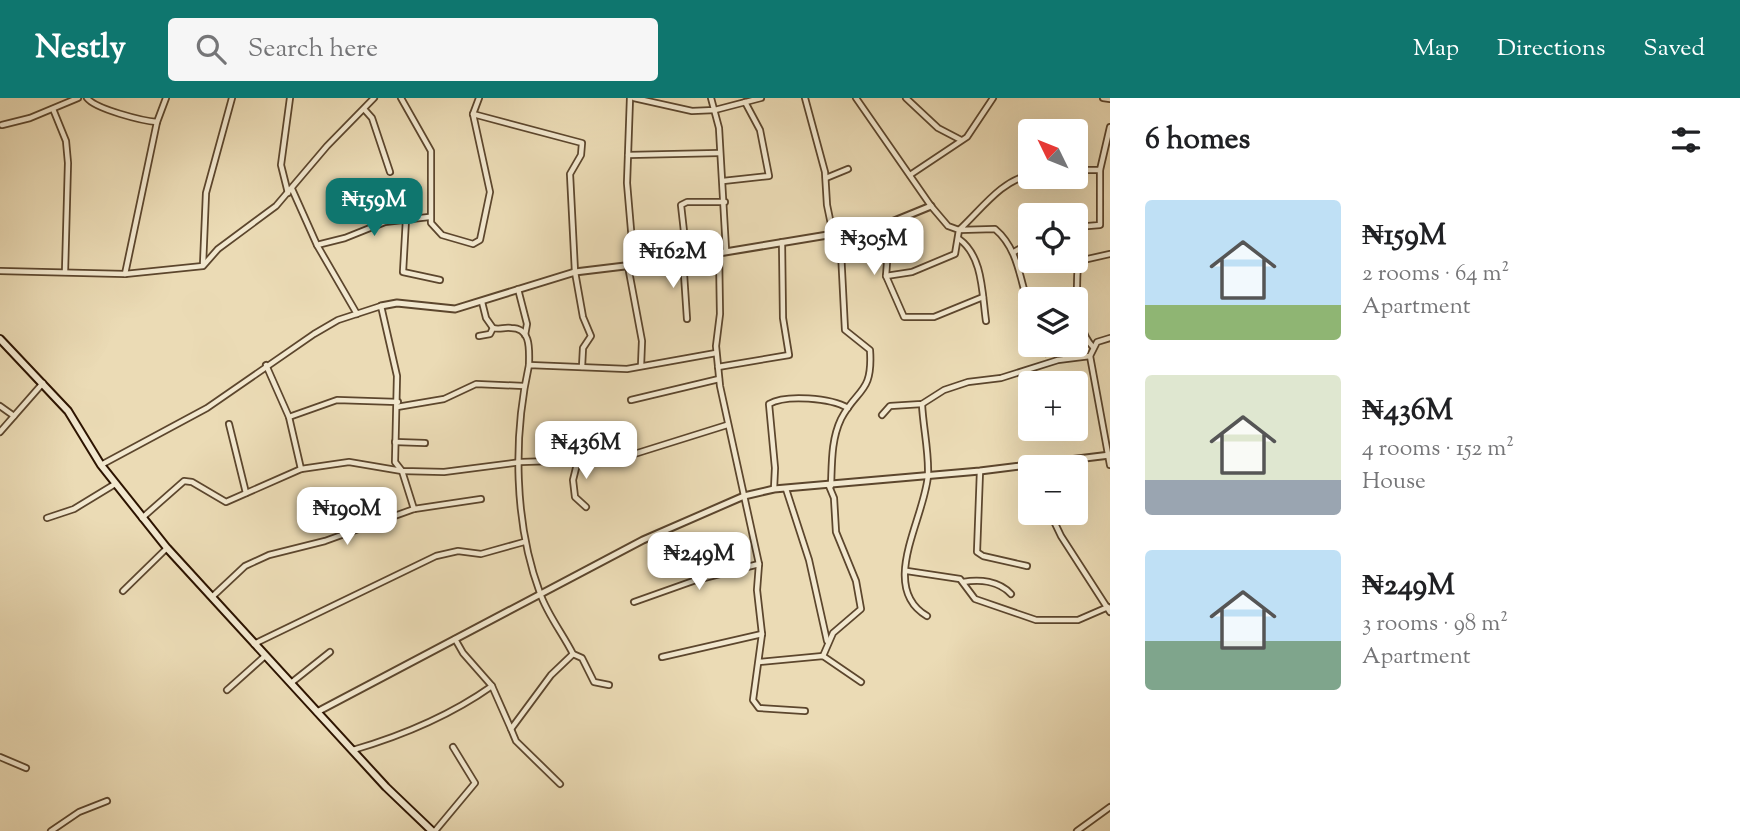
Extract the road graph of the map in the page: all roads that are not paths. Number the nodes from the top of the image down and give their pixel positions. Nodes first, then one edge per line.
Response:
1 (78, 98) edge
2 (87, 98) edge
3 (166, 98) edge
4 (232, 98) edge
5 (290, 98) edge
6 (374, 98) edge
7 (401, 98) edge
8 (479, 98) edge
9 (632, 98) edge
10 (711, 98) edge
11 (761, 98) edge
12 (805, 98) edge
13 (856, 98) edge
14 (906, 98) edge
15 (993, 98) edge
16 (1103, 98) edge
17 (1110, 99) edge
18 (745, 102) junction
19 (53, 109) junction
20 (364, 109) junction
21 (715, 110) junction
22 (473, 114) junction
23 (157, 122) junction
24 (2, 125) edge
25 (1110, 127) edge
26 (961, 140) junction
27 (719, 153) junction
28 (628, 155) junction
29 (848, 169) dead end
30 (1088, 170) edge
31 (1100, 170) junction
32 (390, 172) dead end
33 (910, 175) junction
34 (1018, 177) edge
35 (826, 178) junction
36 (723, 181) junction
37 (290, 191) junction
38 (725, 201) junction
39 (931, 206) junction
40 (429, 216) junction
41 (406, 219) junction
42 (882, 226) junction
43 (1088, 226) edge
44 (959, 230) junction
45 (833, 234) junction
46 (958, 239) junction
47 (782, 242) junction
48 (317, 245) junction
49 (723, 250) junction
50 (1018, 250) edge
51 (1014, 252) junction
52 (1110, 254) edge
53 (685, 259) junction
54 (631, 265) junction
55 (203, 266) junction
56 (0, 271) edge
57 (65, 272) junction
58 (575, 272) junction
59 (125, 274) junction
60 (886, 276) junction
61 (440, 280) dead end
62 (1024, 287) edge
63 (518, 289) junction
64 (983, 297) junction
65 (482, 302) junction
66 (381, 306) junction
67 (357, 314) junction
68 (687, 319) dead end
69 (986, 321) dead end
70 (527, 324) junction
71 (493, 328) junction
72 (517, 329) junction
73 (479, 336) dead end
74 (525, 336) junction
75 (1110, 338) edge
76 (0, 339) edge
77 (1093, 347) junction
78 (716, 352) junction
79 (1090, 356) junction
80 (267, 365) junction
81 (529, 365) junction
82 (641, 366) junction
83 (582, 367) junction
84 (718, 367) junction
85 (719, 379) junction
86 (44, 382) junction
87 (524, 386) junction
88 (631, 400) dead end
89 (398, 404) junction
90 (922, 404) junction
91 (0, 405) edge
92 (848, 408) junction
93 (882, 415) dead end
94 (14, 416) junction
95 (289, 417) junction
96 (229, 424) dead end
97 (727, 425) junction
98 (0, 432) edge
99 (395, 442) junction
100 (425, 443) dead end
101 (1109, 455) edge
102 (1088, 458) edge
103 (578, 460) junction
104 (521, 462) junction
105 (101, 465) junction
106 (1110, 465) edge
107 (1018, 467) edge
108 (301, 469) junction
109 (402, 471) junction
110 (981, 471) junction
111 (928, 475) junction
112 (115, 484) junction
113 (830, 486) junction
114 (774, 489) junction
115 (786, 489) junction
116 (246, 493) junction
117 (744, 496) junction
118 (481, 499) dead end
119 (586, 507) dead end
120 (414, 509) junction
121 (47, 518) dead end
122 (141, 519) junction
123 (1055, 525) edge
124 (523, 542) junction
125 (167, 548) junction
126 (759, 564) junction
127 (1027, 566) dead end
128 (907, 571) junction
129 (963, 582) junction
130 (123, 591) dead end
131 (1011, 594) dead end
132 (212, 597) junction
133 (541, 597) junction
134 (634, 602) dead end
135 (1109, 609) edge
136 (928, 616) dead end
137 (762, 634) junction
138 (455, 639) junction
139 (827, 642) junction
140 (254, 644) junction
141 (330, 652) dead end
142 (573, 654) junction
143 (265, 656) junction
144 (823, 656) junction
145 (662, 657) dead end
146 (759, 662) junction
147 (861, 682) dead end
148 (290, 684) junction
149 (610, 685) dead end
150 (492, 686) junction
151 (227, 690) dead end
152 (805, 711) dead end
153 (317, 712) junction
154 (511, 729) junction
155 (453, 747) dead end
156 (352, 751) junction
157 (0, 757) edge
158 (26, 768) dead end
159 (560, 785) dead end
160 (107, 801) dead end
161 (1110, 807) edge
162 (51, 831) edge
163 (433, 831) edge
164 (1077, 831) edge

1 - 19 street
2 - 23 street
3 - 23 street
4 - 55 street
5 - 37 street
6 - 20 street
7 - 40 street
8 - 22 street
9 - 21 street
9 - 28 street
10 - 21 street
11 - 18 street
12 - 35 street
13 - 33 street
14 - 26 street
15 - 26 street
16 - 17 street
18 - 21 street
18 - 36 street
19 - 24 street
19 - 57 street
20 - 32 street
20 - 37 street
21 - 27 street
22 - 40 street
22 - 58 street
23 - 59 street
25 - 31 street
26 - 33 street
27 - 28 street
27 - 36 street
28 - 54 street
29 - 35 street
30 - 31 street
31 - 43 street
33 - 39 street
34 - 44 street
35 - 45 street
36 - 38 street
37 - 48 street
37 - 55 street
38 - 49 street
38 - 53 street
39 - 42 street
39 - 44 street
40 - 41 street
41 - 48 street
41 - 61 street
42 - 45 street
42 - 60 street
44 - 46 street
44 - 51 street
45 - 47 street
45 - 92 street
46 - 60 street
46 - 64 street
47 - 49 street
47 - 84 street
48 - 67 street
49 - 53 street
49 - 78 street
50 - 51 street
51 - 62 street
52 - 77 street
53 - 54 street
53 - 68 street
54 - 58 street
54 - 82 street
55 - 59 street
56 - 57 street
57 - 59 street
58 - 63 street
58 - 83 street
60 - 64 street
63 - 65 street
63 - 70 street
64 - 69 street
65 - 66 street
65 - 71 street
66 - 67 street
66 - 89 street
67 - 80 street
70 - 72 street
70 - 74 street
71 - 72 street
71 - 73 street
72 - 74 street
74 - 81 street
75 - 77 street
76 - 86 main road
77 - 79 street
78 - 82 street
78 - 84 street
79 - 90 street
79 - 101 street
80 - 95 street
80 - 105 street
81 - 83 street
81 - 87 street
82 - 83 street
84 - 85 street
85 - 88 street
85 - 97 street
86 - 94 street
86 - 105 main road
87 - 89 street
87 - 104 street
89 - 95 street
89 - 99 street
90 - 93 street
90 - 111 street
91 - 94 street
92 - 113 street
92 - 114 street
94 - 98 street
95 - 108 street
96 - 116 street
97 - 103 street
97 - 117 street
99 - 100 street
99 - 109 street
101 - 102 street
101 - 106 street
103 - 104 street
103 - 119 street
104 - 109 street
104 - 124 street
105 - 112 main road
107 - 110 street
108 - 109 street
108 - 116 street
109 - 120 street
110 - 111 street
110 - 127 street
111 - 113 street
111 - 128 street
112 - 121 street
112 - 122 main road
113 - 115 street
113 - 139 street
114 - 115 street
114 - 117 street
115 - 139 street
116 - 122 street
117 - 126 street
117 - 133 street
118 - 120 street
120 - 132 street
122 - 125 main road
123 - 135 street
124 - 133 street
124 - 140 street
125 - 130 street
125 - 132 main road
126 - 134 street
126 - 137 street
128 - 129 street
128 - 136 street
129 - 131 street
129 - 135 street
132 - 140 main road
133 - 138 street
133 - 142 street
137 - 145 street
137 - 146 street
138 - 150 street
138 - 153 street
139 - 144 street
140 - 143 main road
141 - 148 street
142 - 149 street
142 - 154 street
143 - 148 main road
143 - 151 street
144 - 146 street
144 - 147 street
146 - 152 street
148 - 153 main road
150 - 154 street
150 - 156 street
153 - 156 main road
154 - 159 street
155 - 163 street
156 - 163 main road
157 - 158 street
160 - 162 street
161 - 164 street

